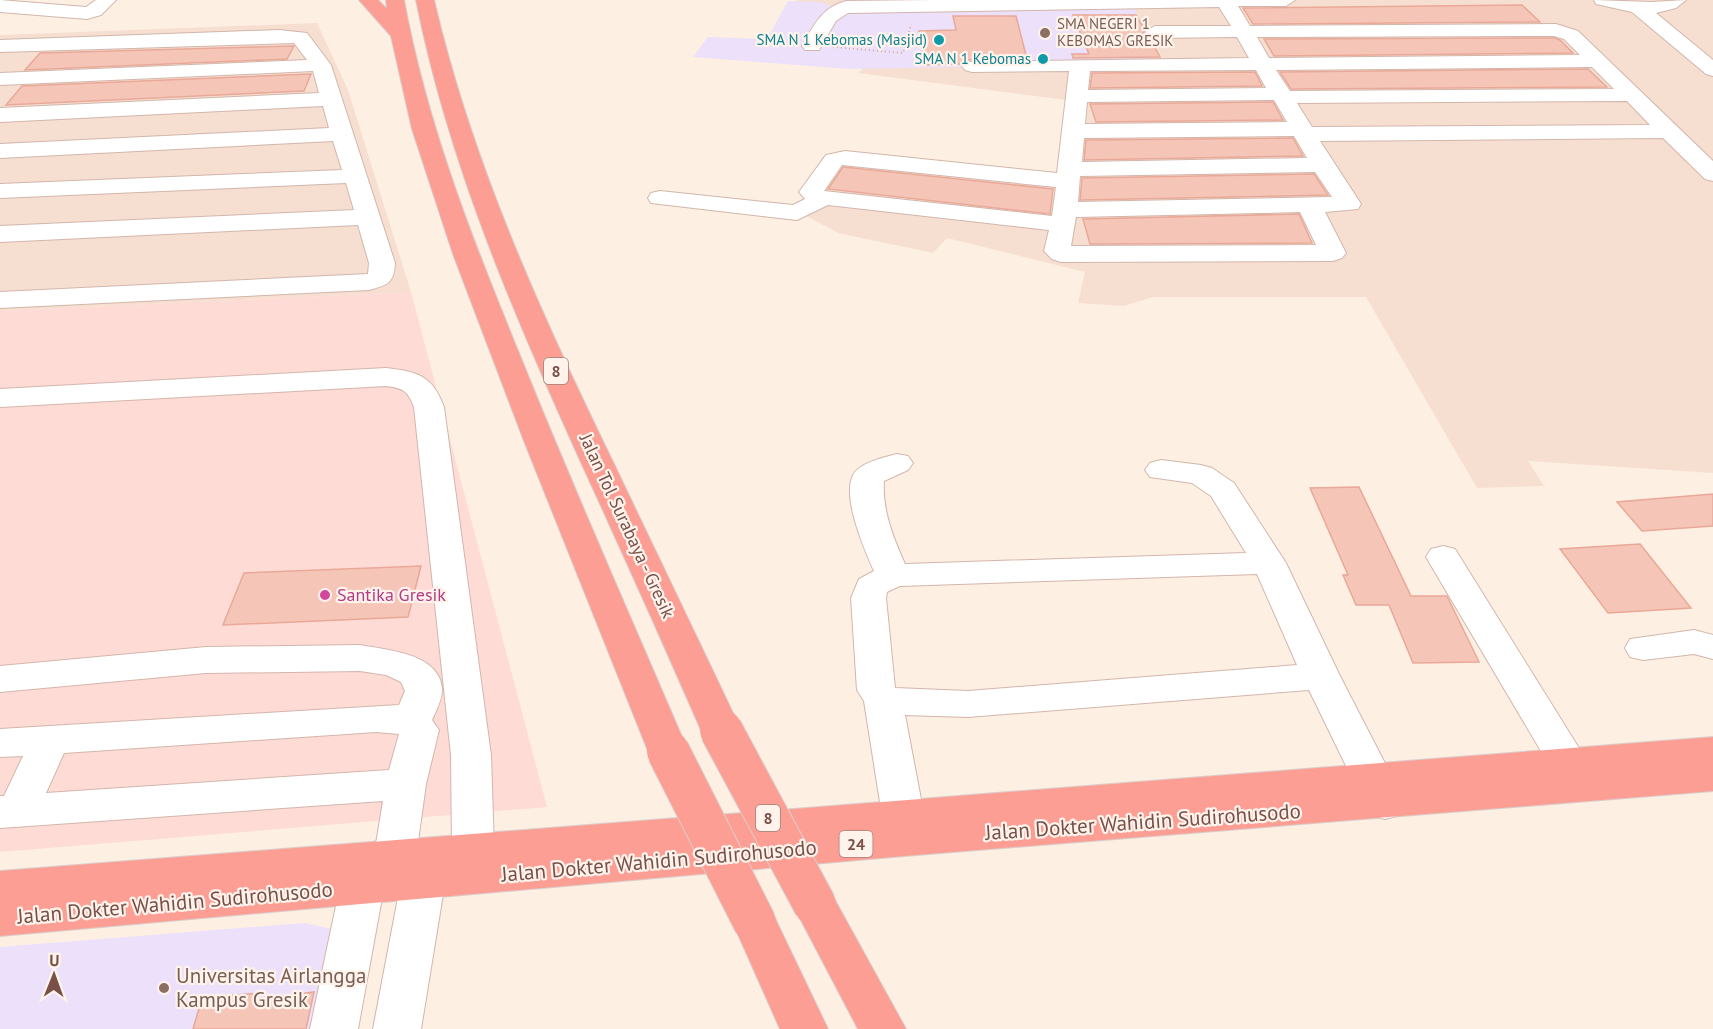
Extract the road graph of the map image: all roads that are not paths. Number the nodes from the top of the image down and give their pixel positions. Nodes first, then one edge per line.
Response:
1 (106, 0) edge
2 (368, 0) edge
3 (395, 0) edge
4 (425, 0) edge
5 (1286, 0) edge
6 (1603, 0) edge
7 (1677, 0) edge
8 (1226, 2) junction
9 (0, 6) edge
10 (1637, 6) junction
11 (1155, 32) dead end
12 (1244, 32) junction
13 (400, 34) junction
14 (30, 45) junction
15 (812, 46) road end
16 (2, 48) edge
17 (1598, 61) junction
18 (1263, 63) junction
19 (321, 65) junction
20 (1080, 65) junction
21 (972, 66) dead end
22 (1713, 70) edge
23 (0, 79) edge
24 (1634, 95) junction
25 (1077, 96) junction
26 (1283, 96) junction
27 (331, 99) junction
28 (0, 115) edge
29 (1073, 131) junction
30 (1670, 131) junction
31 (1304, 132) junction
32 (341, 134) junction
33 (0, 151) edge
34 (1703, 153) edge
35 (1324, 165) junction
36 (1713, 174) edge
37 (1069, 175) junction
38 (355, 176) junction
39 (0, 191) edge
40 (660, 198) dead end
41 (824, 198) junction
42 (1311, 207) junction
43 (368, 217) junction
44 (1063, 217) junction
45 (0, 234) edge
46 (0, 300) edge
47 (0, 398) edge
48 (897, 463) dead end
49 (1161, 470) dead end
50 (1443, 557) dead end
51 (1269, 563) junction
52 (894, 575) junction
53 (1642, 648) dead end
54 (1713, 648) edge
55 (1321, 676) junction
56 (0, 679) edge
57 (883, 701) junction
58 (412, 722) junction
59 (51, 738) junction
60 (0, 743) edge
61 (1713, 751) edge
62 (1568, 763) junction
63 (1713, 776) edge
64 (406, 784) junction
65 (1379, 791) junction
66 (9, 811) edge
67 (903, 815) junction
68 (472, 849) junction
69 (409, 869) junction
70 (362, 887) junction
71 (0, 888) edge
72 (0, 918) edge
73 (334, 1029) edge
74 (397, 1029) edge
75 (804, 1029) edge
76 (882, 1029) edge

1 - 9 street
2 - 13 highway
3 - 13 highway, 8
4 - 76 highway, Jalan Tol Surabaya - Gresik / 8, bridge
5 - 8 street
6 - 10 street
7 - 10 street
8 - 12 street
8 - 15 street
10 - 22 street
11 - 12 street
12 - 17 street
12 - 18 street
13 - 75 highway, 8, bridge
14 - 16 street
14 - 19 street
14 - 23 street
17 - 18 street
17 - 24 street
18 - 20 street
18 - 26 street
19 - 23 street
19 - 27 street
20 - 21 street
20 - 25 street
24 - 26 street
24 - 30 street
25 - 26 street
25 - 29 street
26 - 31 street
27 - 28 street
27 - 32 street
29 - 31 street
29 - 37 street
30 - 31 street
30 - 34 street
31 - 35 street
32 - 33 street
32 - 38 street
34 - 36 street
35 - 37 street
35 - 42 street
37 - 41 street
37 - 44 street
38 - 39 street
38 - 43 street
40 - 41 street
41 - 44 street
42 - 44 street
42 - 44 street
43 - 45 street
43 - 46 street
47 - 68 street
48 - 52 street
49 - 51 street
50 - 62 street
51 - 52 street
51 - 55 street
52 - 57 street
53 - 54 street
55 - 57 street
55 - 65 street
56 - 58 street
57 - 67 street
58 - 59 street
58 - 64 street
59 - 60 street
59 - 66 street
61 - 62 highway, Jalan Dokter Wahidin Sudirohusodo / 24
62 - 65 highway, Jalan Dokter Wahidin Sudirohusodo / 24
63 - 65 highway, Jalan Dokter Wahidin Sudirohusodo / 24
64 - 66 street
64 - 69 street
65 - 67 highway, Jalan Dokter Wahidin Sudirohusodo / 24
65 - 69 highway, Jalan Dokter Wahidin Sudirohusodo / 24
67 - 68 highway, Jalan Dokter Wahidin Sudirohusodo / 24
68 - 69 highway, Jalan Dokter Wahidin Sudirohusodo / 24
69 - 70 highway, Jalan Dokter Wahidin Sudirohusodo / 24
69 - 71 highway, Jalan Dokter Wahidin Sudirohusodo / 24
69 - 74 street
70 - 72 highway, Jalan Dokter Wahidin Sudirohusodo / 24
70 - 73 street

